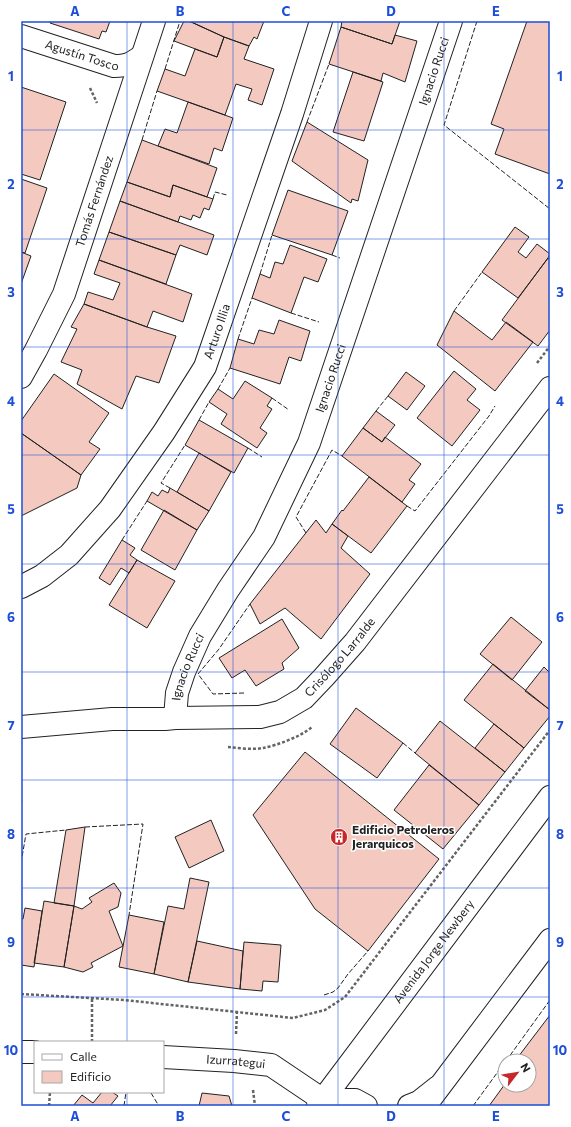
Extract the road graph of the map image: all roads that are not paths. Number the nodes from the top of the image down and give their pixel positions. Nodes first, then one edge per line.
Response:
1 (154, 21) edge
2 (321, 21) edge
3 (451, 21) edge
4 (21, 36) edge
5 (142, 56) junction
6 (21, 377) edge
7 (550, 388) edge
8 (21, 587) edge
9 (175, 718) junction
10 (21, 727) edge
11 (550, 797) edge
12 (550, 940) edge
13 (21, 1052) edge
14 (34, 1052) edge
15 (164, 1057) edge
16 (444, 1082) junction
17 (323, 1104) edge
18 (366, 1106) edge
19 (409, 1106) edge
20 (425, 1106) edge

1 - 5 main road, Tomás Fernández
2 - 8 main road, Arturo Illia
3 - 9 main road, Ignacio Rucci
4 - 5 main road, Agustín Tosco
5 - 6 main road, Tomás Fernández
7 - 9 main road, Crisólogo Larralde
9 - 10 main road, Crisólogo Larralde
11 - 17 main road, Avenida Jorge Newbery
12 - 16 main road
13 - 14 main road
15 - 17 main road, Izurrategui
16 - 19 main road
16 - 20 main road
17 - 18 main road

